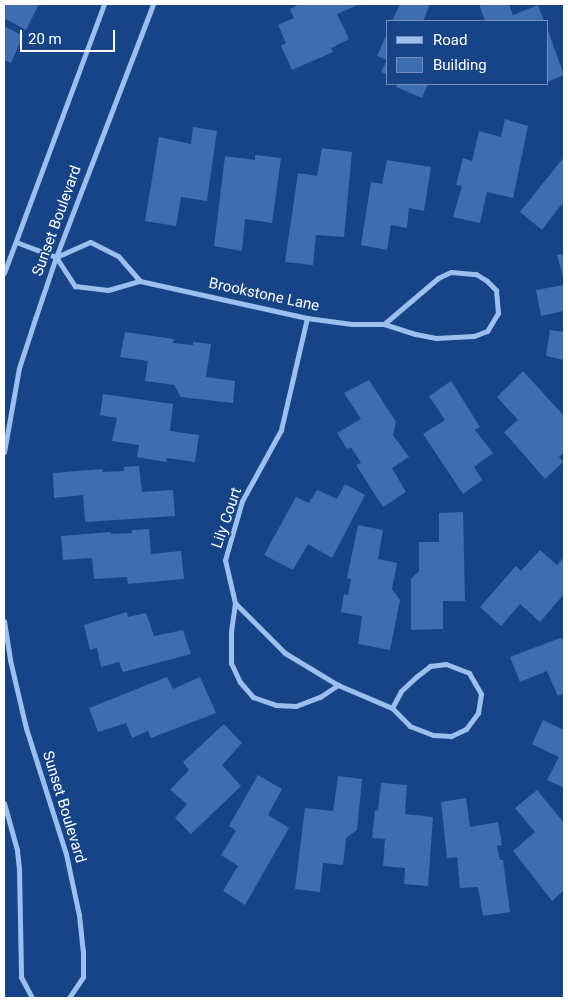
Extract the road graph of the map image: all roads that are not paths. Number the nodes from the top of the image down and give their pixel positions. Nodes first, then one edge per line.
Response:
1 (104, 4) edge
2 (152, 4) edge
3 (16, 242) junction
4 (56, 257) junction
5 (4, 273) edge
6 (140, 280) junction
7 (307, 318) junction
8 (384, 324) junction
9 (4, 452) edge
10 (235, 603) junction
11 (4, 621) edge
12 (338, 685) junction
13 (392, 708) junction
14 (4, 803) edge
15 (32, 998) edge
16 (69, 998) edge

1 - 3 street, Sunset Boulevard
2 - 4 street, Sunset Boulevard
3 - 4 street
3 - 5 street, Sunset Boulevard
4 - 6 street
4 - 6 street
4 - 9 street, Sunset Boulevard
6 - 7 street, Brookstone Lane
7 - 8 street, Brookstone Lane
7 - 10 street, Lily Court
8 - 8 street, Brookstone Lane
10 - 12 street
10 - 12 street
11 - 16 street, Sunset Boulevard
12 - 13 street
13 - 13 street
14 - 15 street

